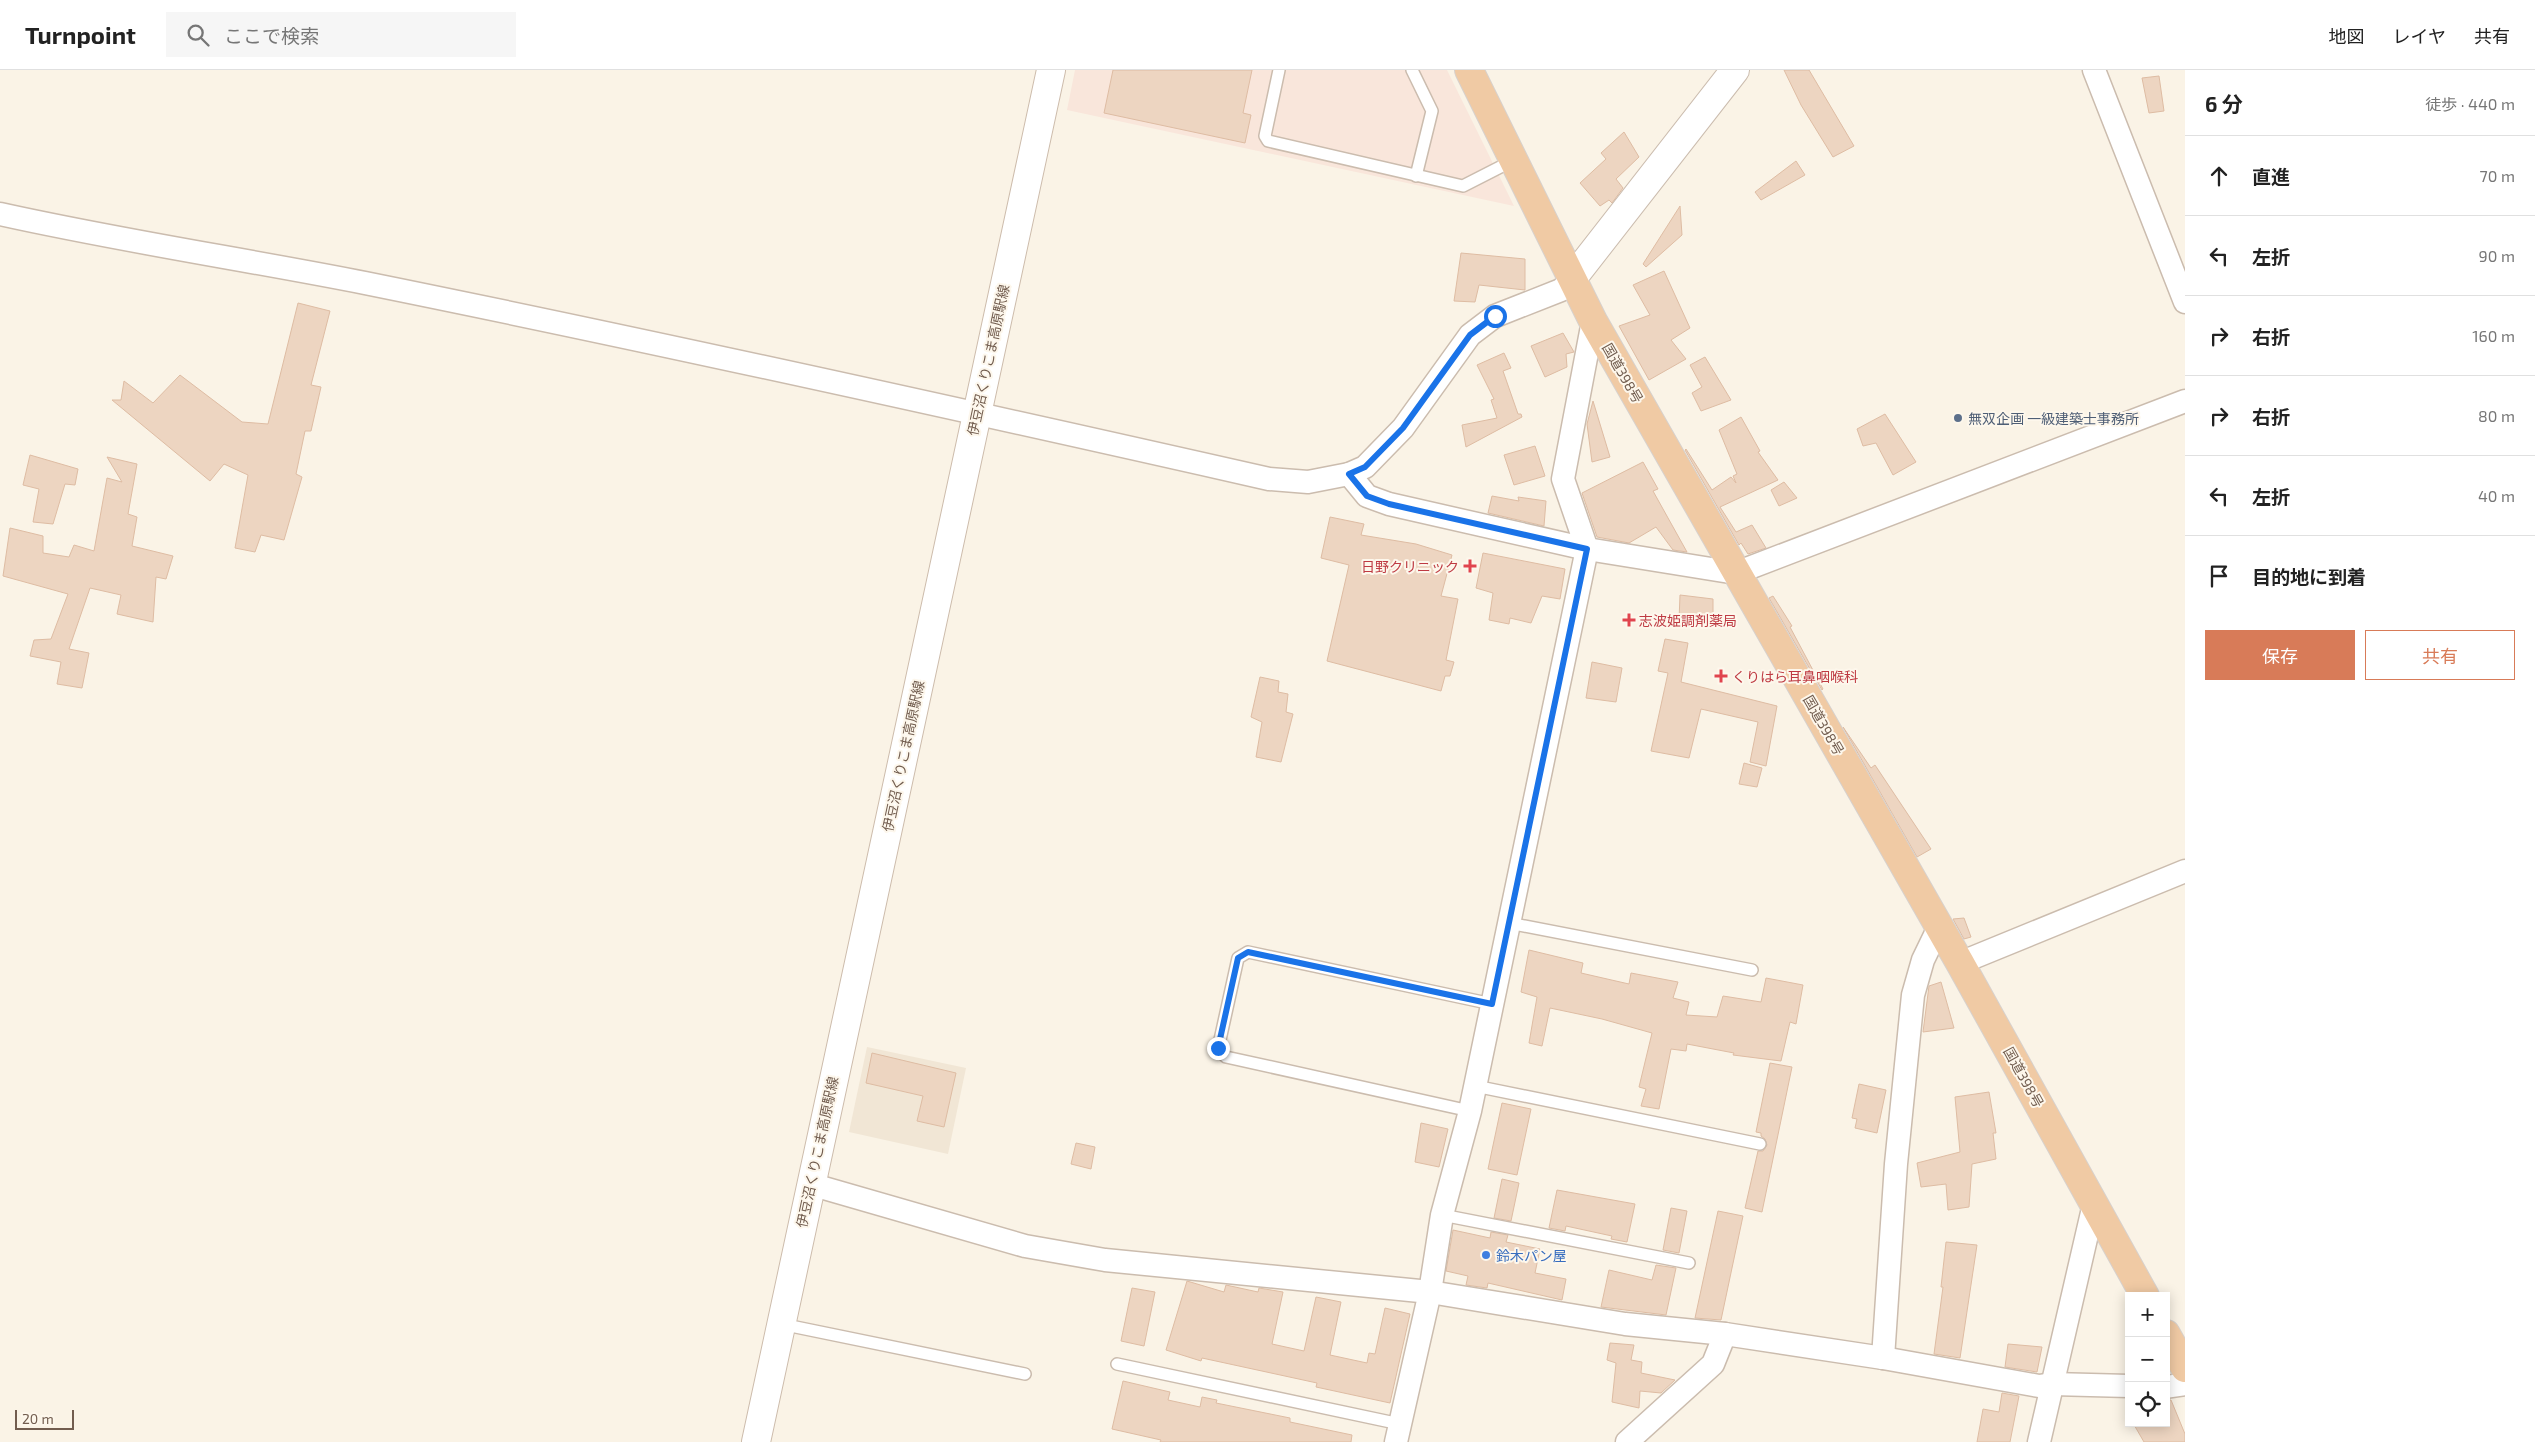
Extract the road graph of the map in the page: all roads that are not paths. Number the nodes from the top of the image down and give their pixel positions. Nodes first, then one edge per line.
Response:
1 (1051, 70) edge
2 (1279, 70) edge
3 (1412, 70) edge
4 (1469, 70) edge
5 (1735, 70) edge
6 (2094, 70) edge
7 (1514, 160) junction
8 (1416, 176) junction
9 (0, 214) edge
10 (1572, 279) junction
11 (2185, 302) edge
12 (1594, 320) junction
13 (2185, 401) edge
14 (976, 413) junction
15 (1349, 474) junction
16 (1587, 549) junction
17 (1736, 572) junction
18 (2185, 871) edge
19 (1509, 923) junction
20 (1939, 927) junction
21 (1960, 963) junction
22 (1752, 970) dead end
23 (1492, 1004) junction
24 (1475, 1086) junction
25 (1470, 1111) junction
26 (1760, 1144) dead end
27 (810, 1184) junction
28 (2094, 1204) junction
29 (1442, 1215) junction
30 (1689, 1263) dead end
31 (1430, 1292) junction
32 (2143, 1292) edge
33 (781, 1324) junction
34 (1725, 1334) junction
35 (2168, 1337) edge
36 (1883, 1358) junction
37 (1116, 1364) dead end
38 (2185, 1368) edge
39 (1025, 1374) dead end
40 (2052, 1384) junction
41 (2185, 1384) edge
42 (2125, 1386) edge
43 (2170, 1386) edge
44 (1398, 1433) edge
45 (756, 1442) edge
46 (1627, 1442) edge
47 (2039, 1442) edge

1 - 14 main road, 伊豆沼くりこま高原駅線
2 - 8 lane
3 - 8 lane
4 - 7 highway, 国道398号
5 - 10 main road
6 - 11 street
7 - 8 lane
7 - 10 highway, 国道398号
9 - 14 street
10 - 12 highway, 国道398号
10 - 15 street
12 - 16 street
12 - 17 highway, 国道398号
13 - 17 street
14 - 15 street
14 - 27 main road, 伊豆沼くりこま高原駅線
15 - 16 street
16 - 17 street
16 - 19 street
17 - 20 highway, 国道398号
18 - 21 street
19 - 22 lane
19 - 23 street
20 - 21 highway, 国道398号
20 - 36 street
21 - 28 highway, 国道398号
23 - 24 street
23 - 25 lane
24 - 25 street
24 - 26 lane
25 - 29 street
27 - 31 street
27 - 33 main road, 伊豆沼くりこま高原駅線
28 - 32 highway, 国道398号
28 - 40 street
29 - 30 lane
29 - 31 street
31 - 34 street
31 - 44 street
33 - 39 lane
33 - 45 main road, 伊豆沼くりこま高原駅線
34 - 36 street
34 - 46 street
35 - 38 highway
36 - 40 street
37 - 44 lane
40 - 42 street
40 - 47 street
41 - 43 street

